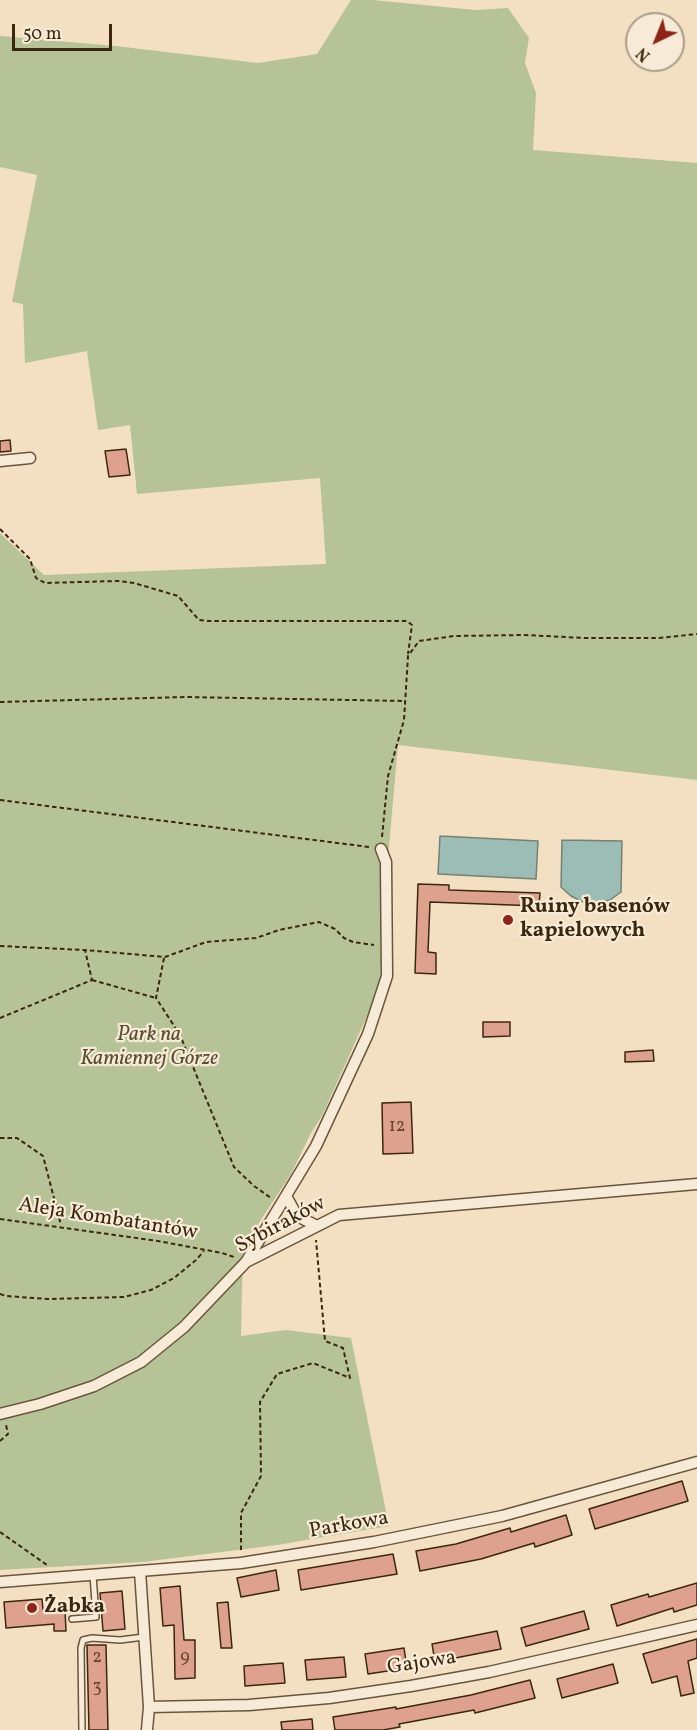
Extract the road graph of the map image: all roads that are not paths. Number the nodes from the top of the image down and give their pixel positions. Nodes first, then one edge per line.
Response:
1 (30, 458) dead end
2 (0, 461) edge
3 (381, 849) road end
4 (697, 1184) edge
5 (284, 1200) junction
6 (315, 1226) junction
7 (246, 1262) junction
8 (1, 1414) edge
9 (697, 1462) edge
10 (140, 1571) junction
11 (93, 1575) junction
12 (0, 1582) edge
13 (72, 1619) dead end
14 (697, 1625) edge
15 (144, 1637) junction
16 (148, 1707) junction
17 (82, 1730) edge
18 (147, 1730) edge

1 - 2 street
3 - 5 street
4 - 6 street, Sybiraków
5 - 6 street
5 - 7 street
6 - 7 street, Sybiraków
7 - 8 street, Sybiraków
9 - 10 street, Parkowa
10 - 11 street, Parkowa
10 - 15 street
11 - 12 street, Parkowa
11 - 13 lane
14 - 16 street, Gajowa
15 - 16 street
15 - 17 lane
16 - 18 street

